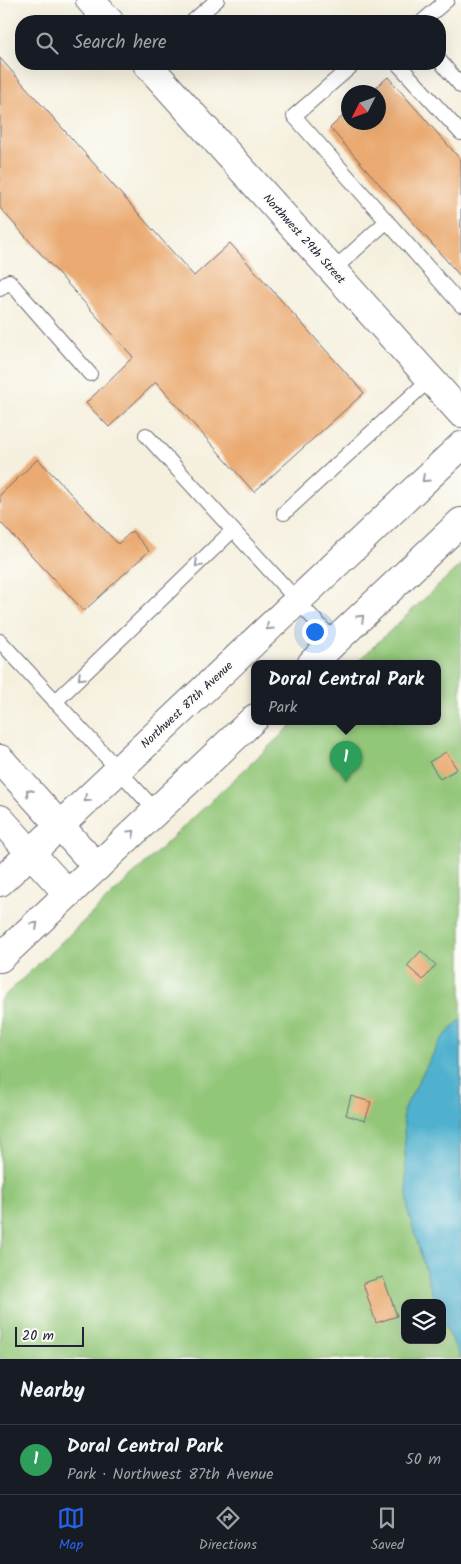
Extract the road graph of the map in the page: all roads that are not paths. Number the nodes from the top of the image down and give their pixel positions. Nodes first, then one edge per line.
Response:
1 (90, 0) edge
2 (216, 0) edge
3 (446, 0) edge
4 (104, 15) edge
5 (200, 15) edge
6 (430, 15) edge
7 (446, 68) edge
8 (153, 70) edge
9 (347, 70) edge
10 (403, 70) edge
11 (461, 86) edge
12 (461, 133) edge
13 (387, 221) junction
14 (333, 270) junction
15 (0, 289) edge
16 (461, 305) edge
17 (90, 374) dead end
18 (430, 379) junction
19 (461, 413) edge
20 (146, 435) dead end
21 (461, 446) edge
22 (284, 513) dead end
23 (461, 522) edge
24 (233, 530) junction
25 (297, 600) junction
26 (0, 641) edge
27 (335, 642) junction
28 (315, 660) edge
29 (55, 702) junction
30 (251, 722) edge
31 (0, 759) edge
32 (117, 771) junction
33 (156, 812) junction
34 (0, 819) edge
35 (59, 825) junction
36 (30, 853) junction
37 (97, 867) junction
38 (0, 882) edge
39 (68, 894) junction
40 (0, 958) edge

1 - 4 main road
2 - 5 lane
3 - 6 lane
7 - 11 lane
8 - 14 main road, Northwest 29th Street
9 - 13 lane
10 - 12 lane
13 - 14 lane
13 - 16 lane
14 - 18 main road, Northwest 29th Street
15 - 17 lane
18 - 19 main road, Northwest 29th Street
18 - 22 lane
20 - 24 lane
21 -> 25 main road, Northwest 87th Avenue
27 -> 23 main road
24 - 25 lane
24 -> 29 lane
25 - 27 lane
25 -> 32 main road, Northwest 87th Avenue
26 - 29 lane
27 - 28 main road
29 - 32 lane
30 - 33 main road
35 -> 31 main road
32 - 33 lane
32 -> 35 main road, Northwest 87th Avenue
37 -> 33 main road
34 - 36 main road
35 - 36 main road, Northwest 87th Avenue
35 - 37 main road
36 - 38 main road, Northwest 87th Avenue
36 - 39 main road
37 - 39 main road
40 -> 39 main road

